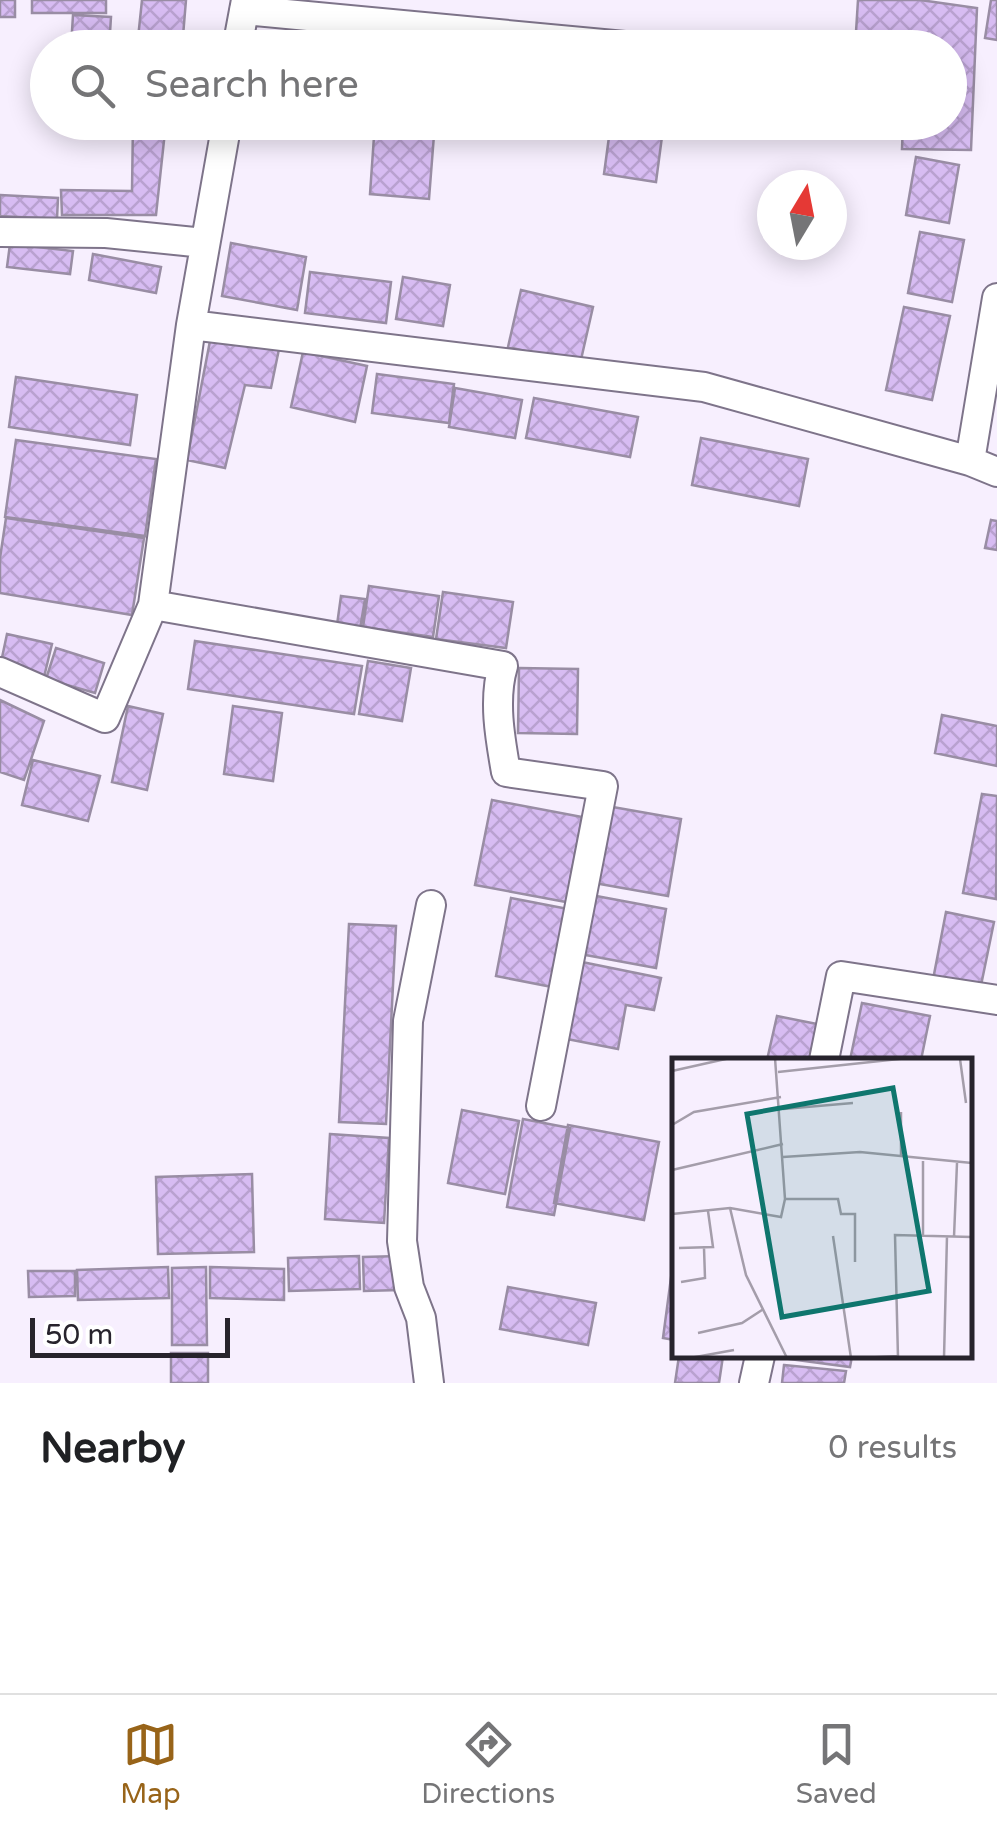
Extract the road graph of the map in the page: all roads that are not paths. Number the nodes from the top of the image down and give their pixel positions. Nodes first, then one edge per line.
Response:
1 (245, 5) edge
2 (240, 30) edge
3 (478, 30) edge
4 (224, 140) edge
5 (0, 232) edge
6 (204, 244) junction
7 (997, 298) edge
8 (191, 325) junction
9 (970, 461) junction
10 (997, 472) edge
11 (153, 605) junction
12 (0, 672) edge
13 (431, 906) dead end
14 (997, 1000) edge
15 (824, 1058) edge
16 (541, 1106) dead end
17 (760, 1358) edge
18 (429, 1383) edge
19 (754, 1383) edge

1 - 2 street
1 - 3 street
4 - 6 street
5 - 6 street
6 - 8 street
7 - 9 street
8 - 9 street
8 - 11 street
9 - 10 street
11 - 12 street
11 - 16 street
13 - 18 street
14 - 15 street
17 - 19 street

